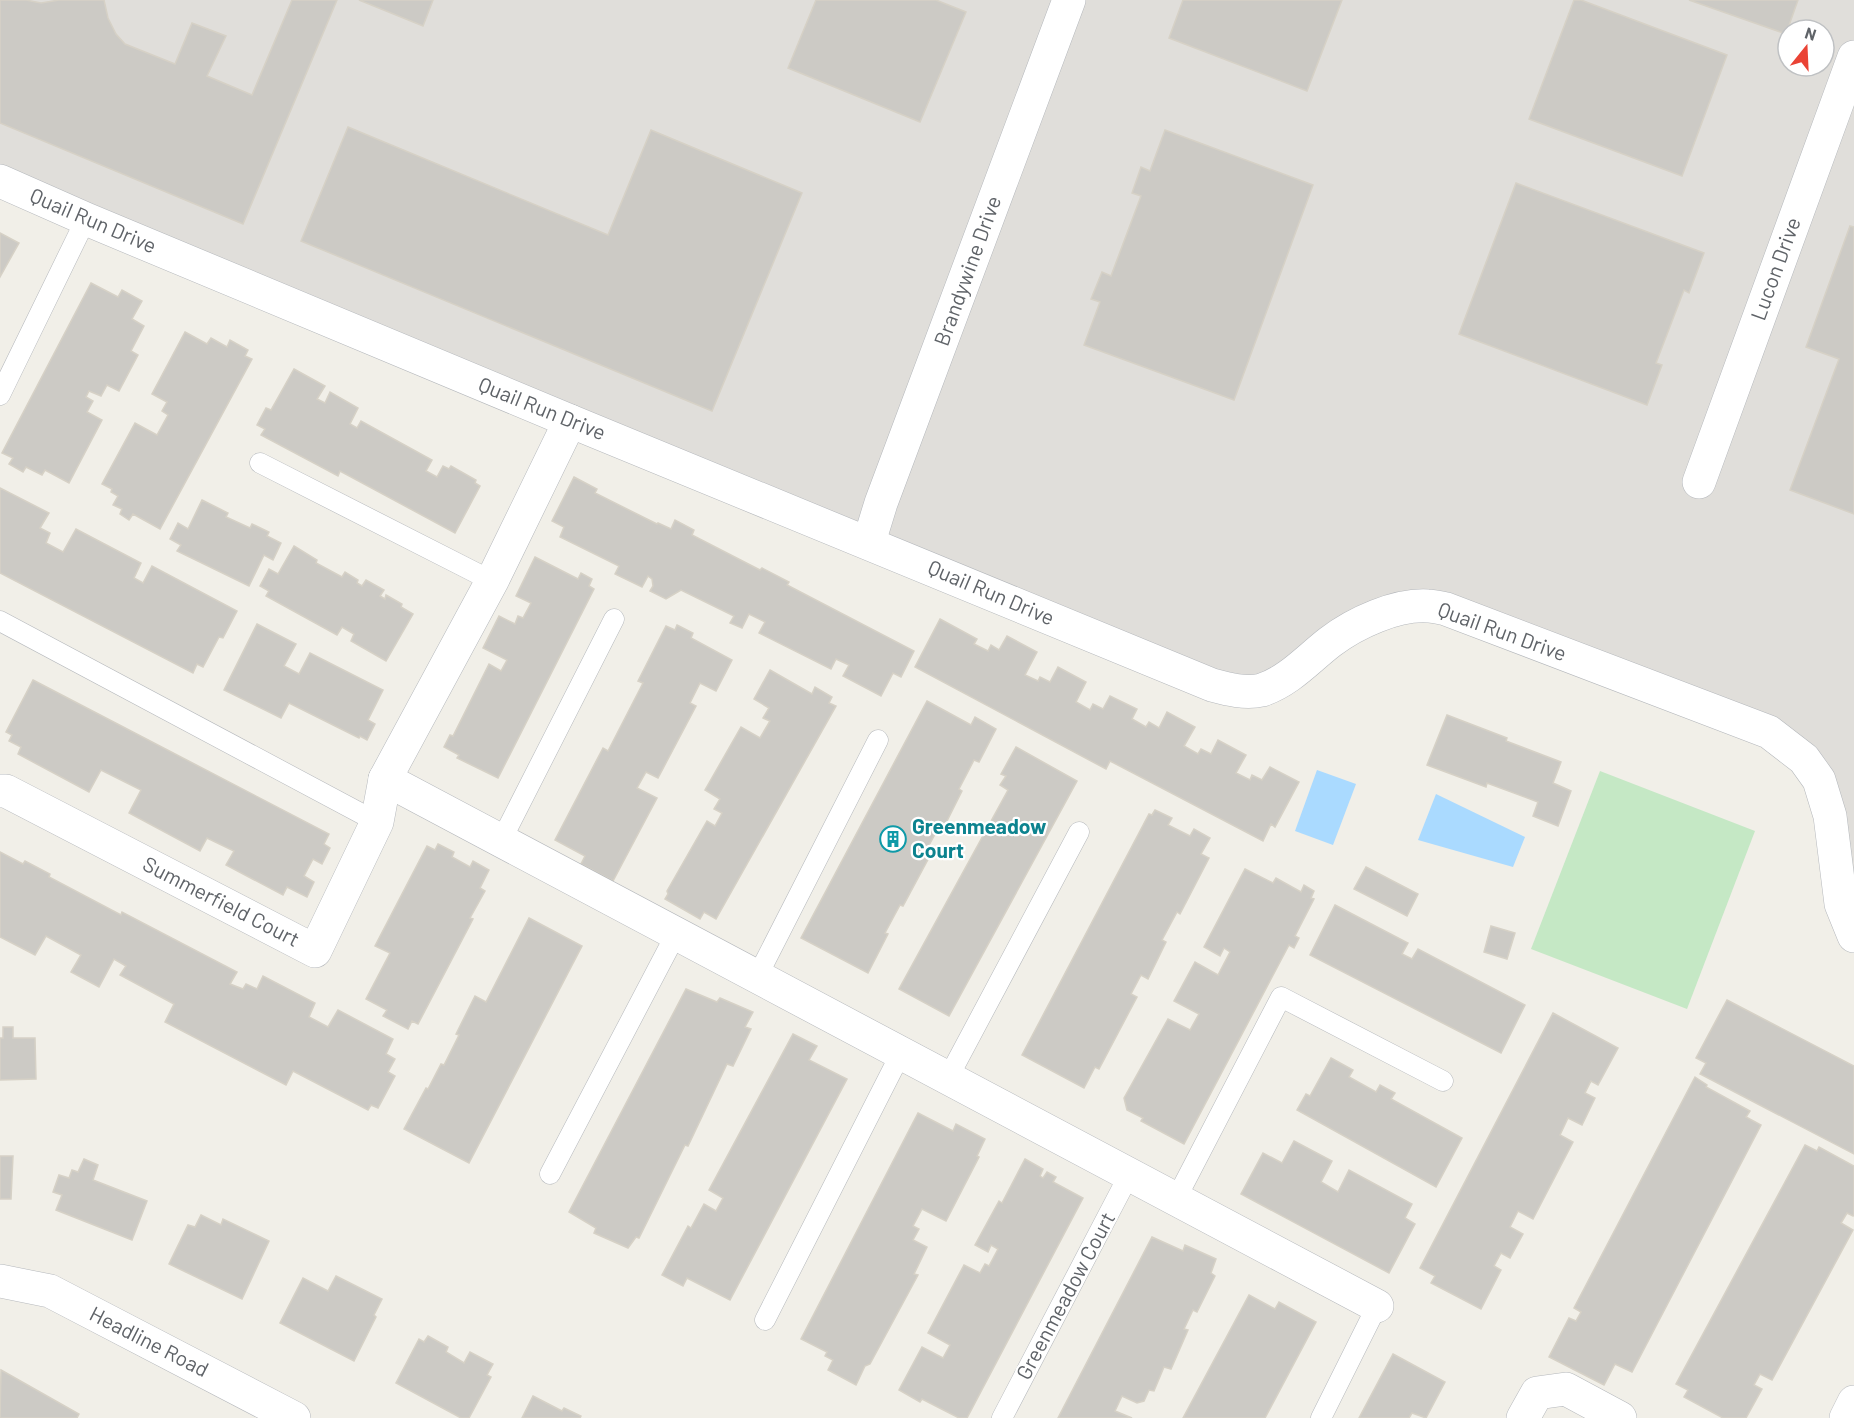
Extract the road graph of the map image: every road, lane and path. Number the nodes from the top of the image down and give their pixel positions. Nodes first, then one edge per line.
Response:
1 (1069, 0) edge
2 (1854, 57) edge
3 (0, 181) edge
4 (86, 219) junction
5 (0, 395) edge
6 (570, 421) junction
7 (260, 463) dead end
8 (1699, 482) dead end
9 (869, 542) junction
10 (492, 581) junction
11 (614, 619) dead end
12 (0, 621) edge
13 (878, 740) dead end
14 (385, 779) junction
15 (0, 791) edge
16 (377, 822) junction
17 (1078, 832) dead end
18 (501, 841) junction
19 (676, 934) junction
20 (1854, 936) edge
21 (757, 976) junction
22 (901, 1053) junction
23 (948, 1078) junction
24 (1443, 1082) dead end
25 (550, 1174) dead end
26 (1129, 1175) junction
27 (1176, 1199) junction
28 (0, 1281) edge
29 (1377, 1306) joint
30 (765, 1320) dead end
31 (1854, 1402) edge
32 (294, 1418) edge
33 (1002, 1418) edge
34 (1321, 1418) edge
35 (1523, 1418) edge
36 (1620, 1418) edge
37 (1846, 1418) edge

1 - 9 street, Brandywine Drive
2 - 8 street, Lucon Drive
3 - 4 street, Quail Run Drive
4 - 5 lane
4 - 6 street, Quail Run Drive
6 - 9 street, Quail Run Drive
6 - 10 street, Summerfield Court
7 - 10 lane
9 - 20 street, Quail Run Drive
10 - 14 street, Summerfield Court
11 - 18 lane
12 - 16 lane
13 - 21 lane
14 - 16 street, Summerfield Court
14 - 18 street
15 - 16 street, Summerfield Court
17 - 23 lane
18 - 19 street
19 - 21 street
19 - 25 lane
21 - 22 street
22 - 23 street
22 - 30 lane
23 - 26 street
24 - 27 lane
26 - 27 street
26 - 33 lane, Greenmeadow Court
27 - 29 street
28 - 32 street, Headline Road
29 - 34 lane
31 - 37 street
35 - 36 street

